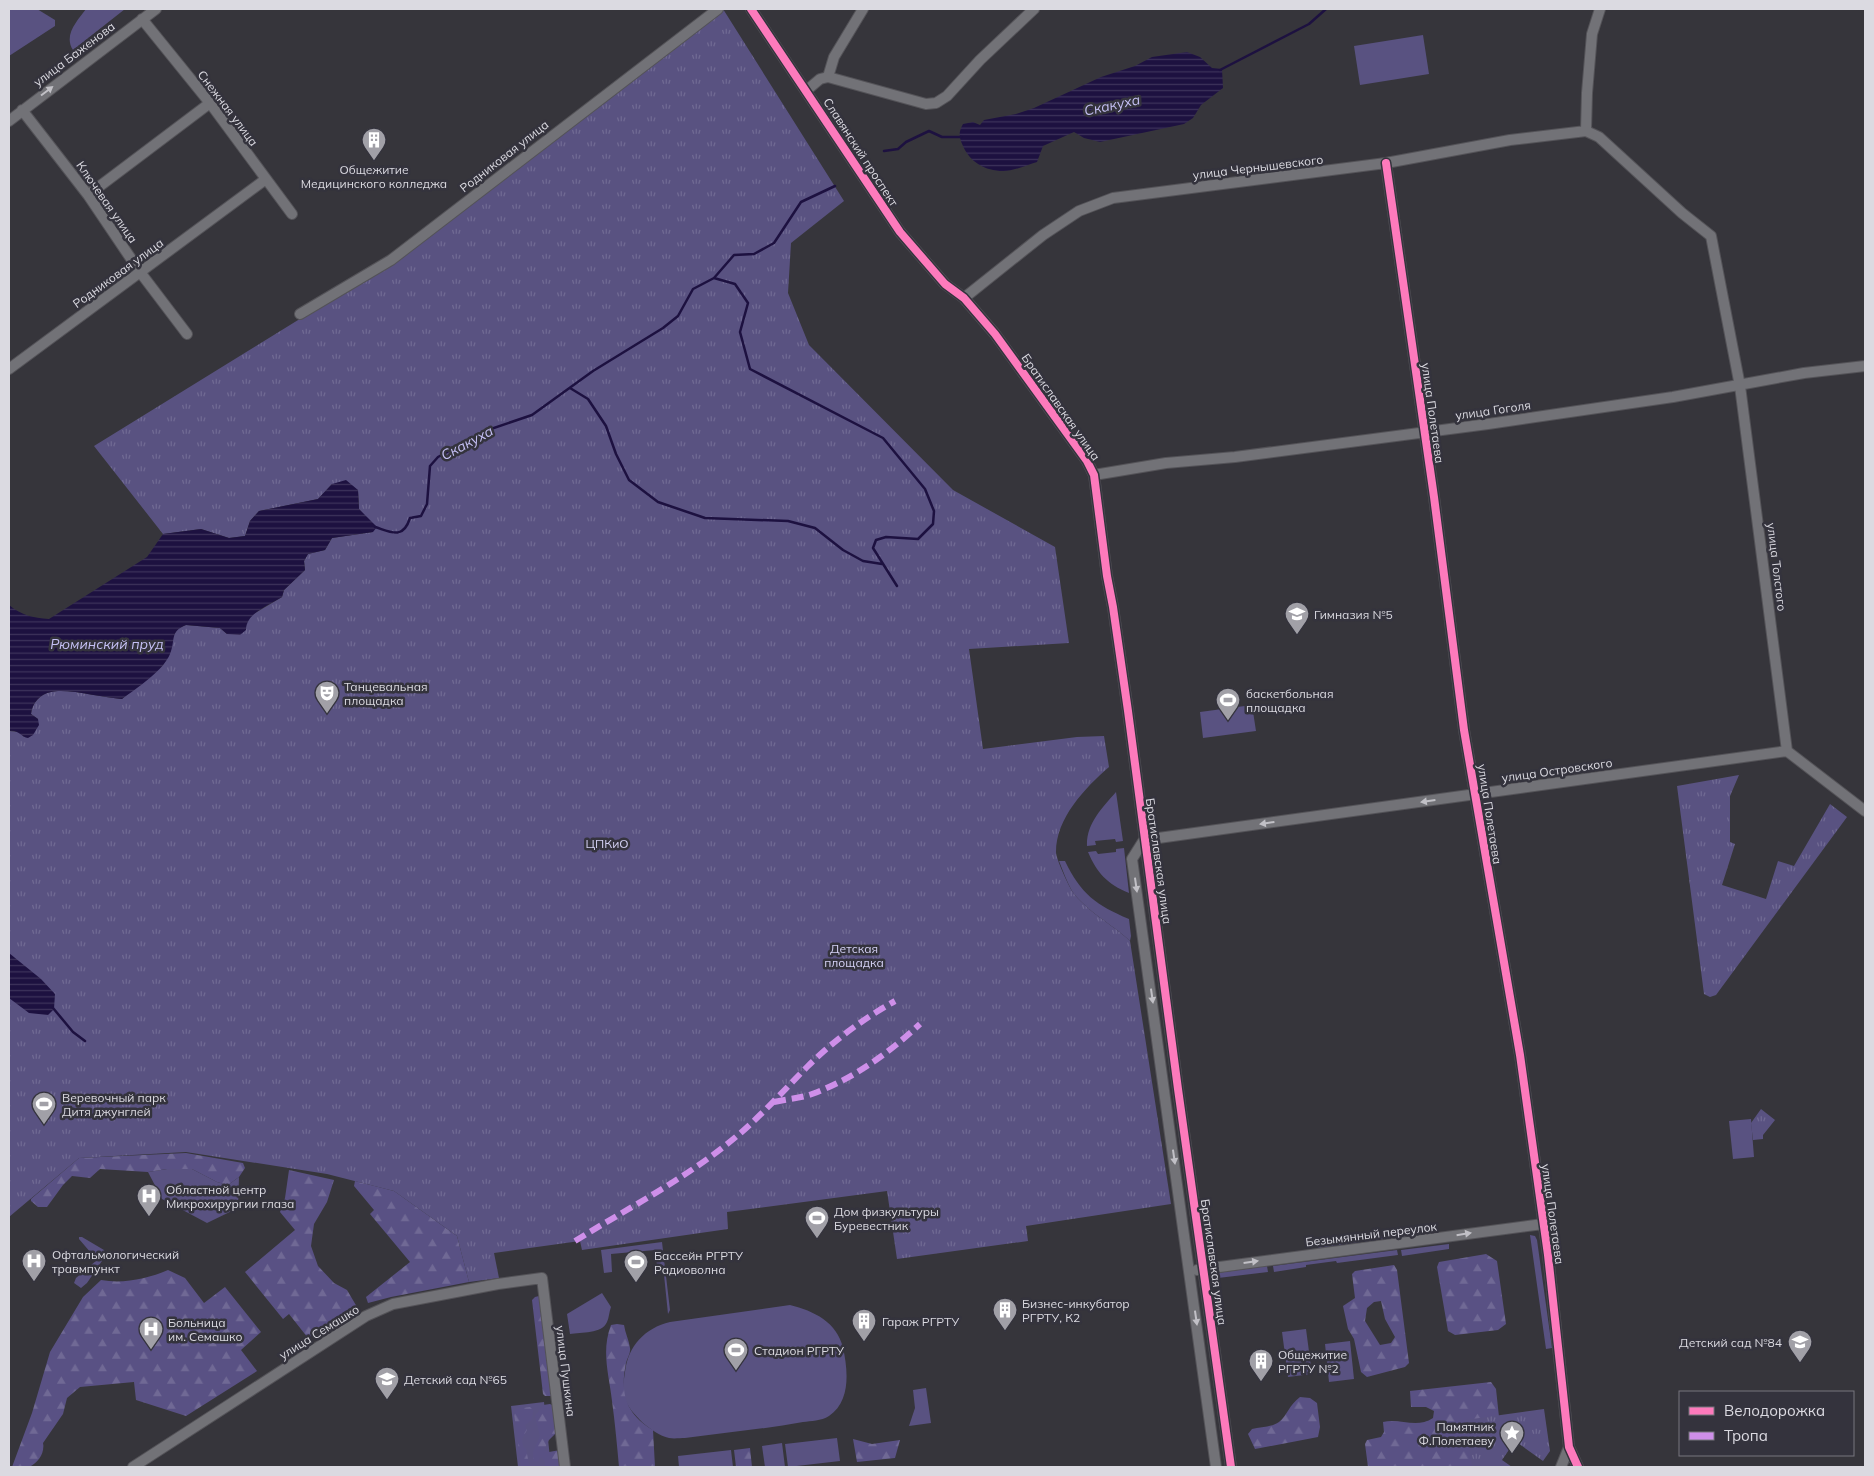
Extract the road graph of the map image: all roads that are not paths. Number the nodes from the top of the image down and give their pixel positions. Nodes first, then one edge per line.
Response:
1 (156, 9) edge
2 (718, 9) edge
3 (751, 9) edge
4 (863, 9) edge
5 (1034, 9) edge
6 (1600, 9) edge
7 (142, 19) junction
8 (828, 78) junction
9 (807, 90) junction
10 (210, 102) junction
11 (22, 110) junction
12 (9, 120) edge
13 (1586, 131) junction
14 (1386, 163) junction
15 (266, 179) junction
16 (88, 195) junction
17 (292, 214) dead end
18 (140, 272) junction
19 (964, 298) junction
20 (300, 314) dead end
21 (187, 334) dead end
22 (1865, 366) edge
23 (9, 369) edge
24 (1740, 386) junction
25 (1424, 432) junction
26 (1094, 475) junction
27 (1787, 751) junction
28 (1476, 794) junction
29 (1865, 811) edge
30 (1144, 840) junction
31 (1543, 1224) junction
32 (1203, 1269) junction
33 (1189, 1272) junction
34 (542, 1278) joint
35 (1569, 1447) junction
36 (133, 1467) edge
37 (565, 1467) edge
38 (1216, 1467) edge
39 (1232, 1467) edge
40 (1561, 1467) edge
41 (1578, 1467) edge

1 - 7 street, улица Баженова
2 - 20 street, Родниковая улица
3 - 9 street, Славянский проспект
4 - 8 street
5 - 8 street
6 - 13 street
7 - 10 street, Снежная улица
11 -> 7 street, улица Баженова
8 - 9 street
9 - 19 street, Славянский проспект
10 - 15 street, Снежная улица
10 - 16 street
11 - 12 street, улица Баженова
11 - 16 street, Ключевая улица
13 - 14 street, улица Чернышевского
13 - 24 street, улица Толстого
14 - 19 street, улица Чернышевского
14 - 25 street, улица Полетаева
15 - 17 street, Снежная улица
15 - 18 street, Родниковая улица
16 - 18 street, Ключевая улица
18 - 21 street, Ключевая улица
18 - 23 street, Родниковая улица
19 - 26 street, Братиславская улица
22 - 24 street, улица Гоголя
24 - 25 street, улица Гоголя
24 - 27 street, улица Толстого
25 - 26 street, улица Гоголя
25 - 28 street, улица Полетаева
26 - 30 street, Братиславская улица
27 - 28 street, улица Островского
27 - 29 street
28 -> 30 street, улица Островского
28 - 31 street, улица Полетаева
30 - 32 street, Братиславская улица
30 -> 33 street, Братиславская улица
32 -> 31 street, Безымянный переулок
31 - 35 street, улица Полетаева
32 - 33 street, Братиславская улица
32 - 39 street, Братиславская улица
33 -> 38 street, Братиславская улица
34 - 36 street, улица Семашко
34 - 37 street, улица Пушкина
35 - 40 street
35 - 41 street, улица Полетаева

